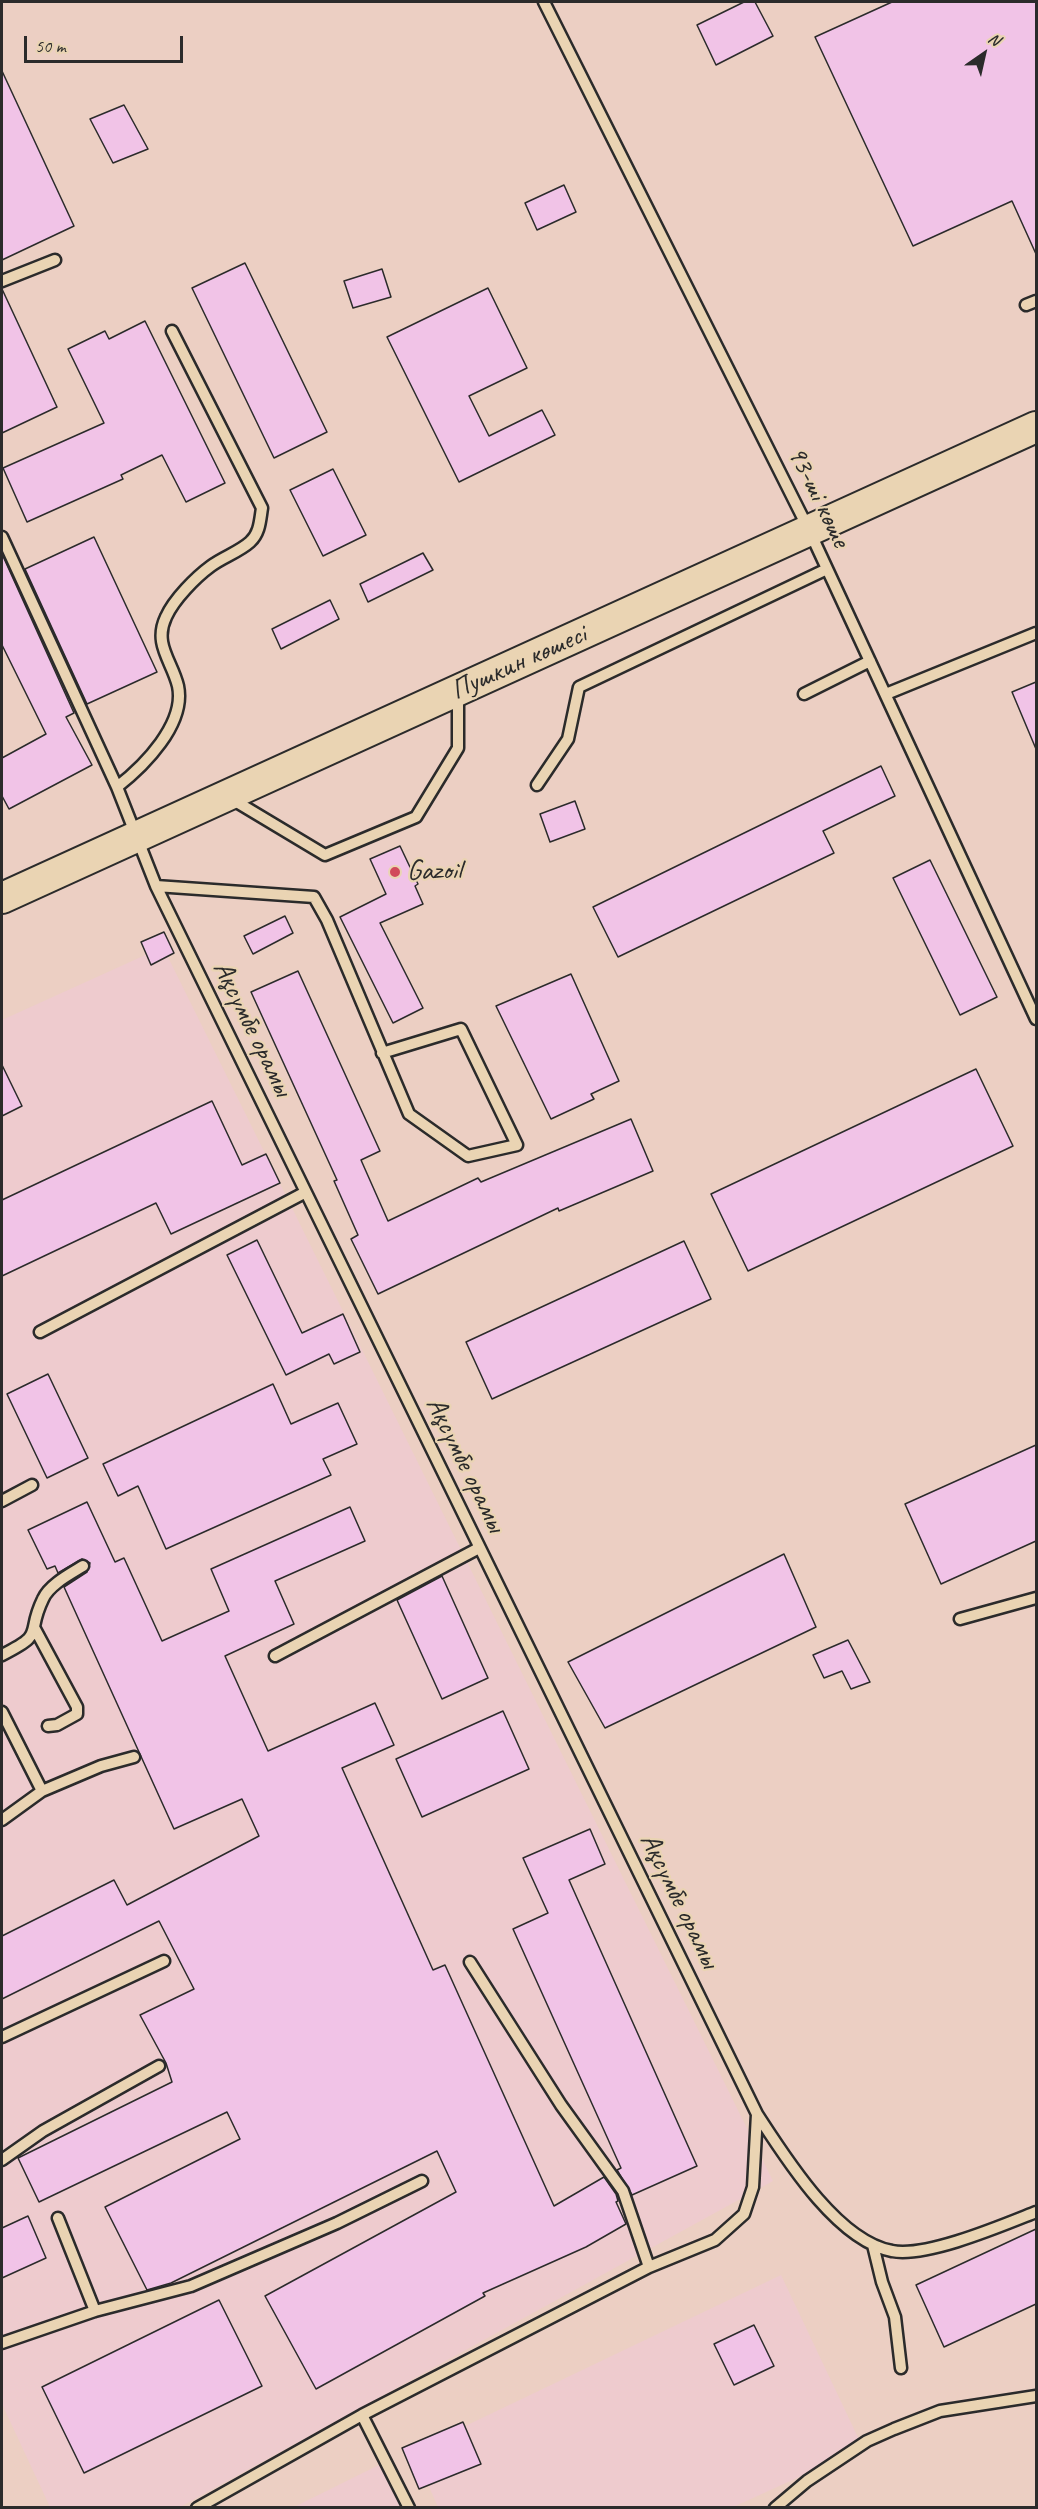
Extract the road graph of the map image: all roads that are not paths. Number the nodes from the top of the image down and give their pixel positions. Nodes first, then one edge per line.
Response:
1 (544, 2) edge
2 (55, 260) dead end
3 (2, 281) edge
4 (172, 331) dead end
5 (1036, 428) edge
6 (810, 532) junction
7 (2, 537) edge
8 (827, 569) junction
9 (1036, 633) edge
10 (870, 661) junction
11 (458, 691) junction
12 (804, 694) dead end
13 (886, 694) junction
14 (537, 785) dead end
15 (117, 787) junction
16 (227, 796) junction
17 (135, 836) junction
18 (156, 886) junction
19 (2, 898) edge
20 (1036, 1020) edge
21 (382, 1053) junction
22 (304, 1193) junction
23 (40, 1332) dead end
24 (32, 1485) dead end
25 (2, 1501) edge
26 (479, 1548) junction
27 (83, 1566) dead end
28 (1036, 1598) edge
29 (960, 1619) dead end
30 (35, 1629) junction
31 (2, 1655) edge
32 (275, 1656) dead end
33 (2, 1712) edge
34 (48, 1726) dead end
35 (134, 1757) dead end
36 (42, 1791) junction
37 (2, 1820) edge
38 (164, 1960) dead end
39 (470, 1962) dead end
40 (2, 2037) edge
41 (159, 2066) dead end
42 (757, 2114) junction
43 (2, 2160) edge
44 (422, 2181) dead end
45 (1036, 2212) edge
46 (58, 2218) dead end
47 (873, 2245) junction
48 (649, 2267) junction
49 (95, 2311) junction
50 (2, 2343) edge
51 (901, 2368) dead end
52 (1036, 2396) edge
53 (362, 2415) junction
54 (197, 2508) edge
55 (409, 2508) edge
56 (775, 2508) edge

1 - 6 lane, 93-ші көше
2 - 3 lane
4 - 15 lane
5 - 6 main road, Пушкин көшесі
6 - 8 lane, 93-ші көше
6 - 11 main road, Пушкин көшесі
7 - 15 lane, Ақсүмбе орамы
8 - 10 lane, 93-ші көше
8 - 14 lane
9 - 13 lane
10 - 12 lane
10 - 13 lane, 93-ші көше
11 - 16 main road, Пушкин көшесі
11 - 16 lane
13 - 20 lane, 93-ші көше
15 - 17 lane, Ақсүмбе орамы
16 - 17 main road, Пушкин көшесі
17 - 18 lane, Ақсүмбе орамы
17 - 19 main road, Пушкин көшесі
18 - 21 lane
18 - 22 lane, Ақсүмбе орамы
21 - 21 lane
22 - 23 lane
22 - 26 lane, Ақсүмбе орамы
24 - 25 lane
26 - 32 lane
26 - 42 lane, Ақсүмбе орамы
27 - 30 lane
28 - 29 lane
30 - 31 lane
30 - 34 lane
33 - 36 lane
35 - 36 lane
36 - 37 lane
38 - 40 lane
39 - 48 lane
41 - 43 lane
42 - 47 lane, Ақсүмбе орамы
42 - 48 lane
44 - 49 lane
45 - 47 lane
46 - 49 lane
47 - 51 lane
48 - 53 lane
49 - 50 lane
52 - 56 lane
53 - 54 lane
53 - 55 lane

